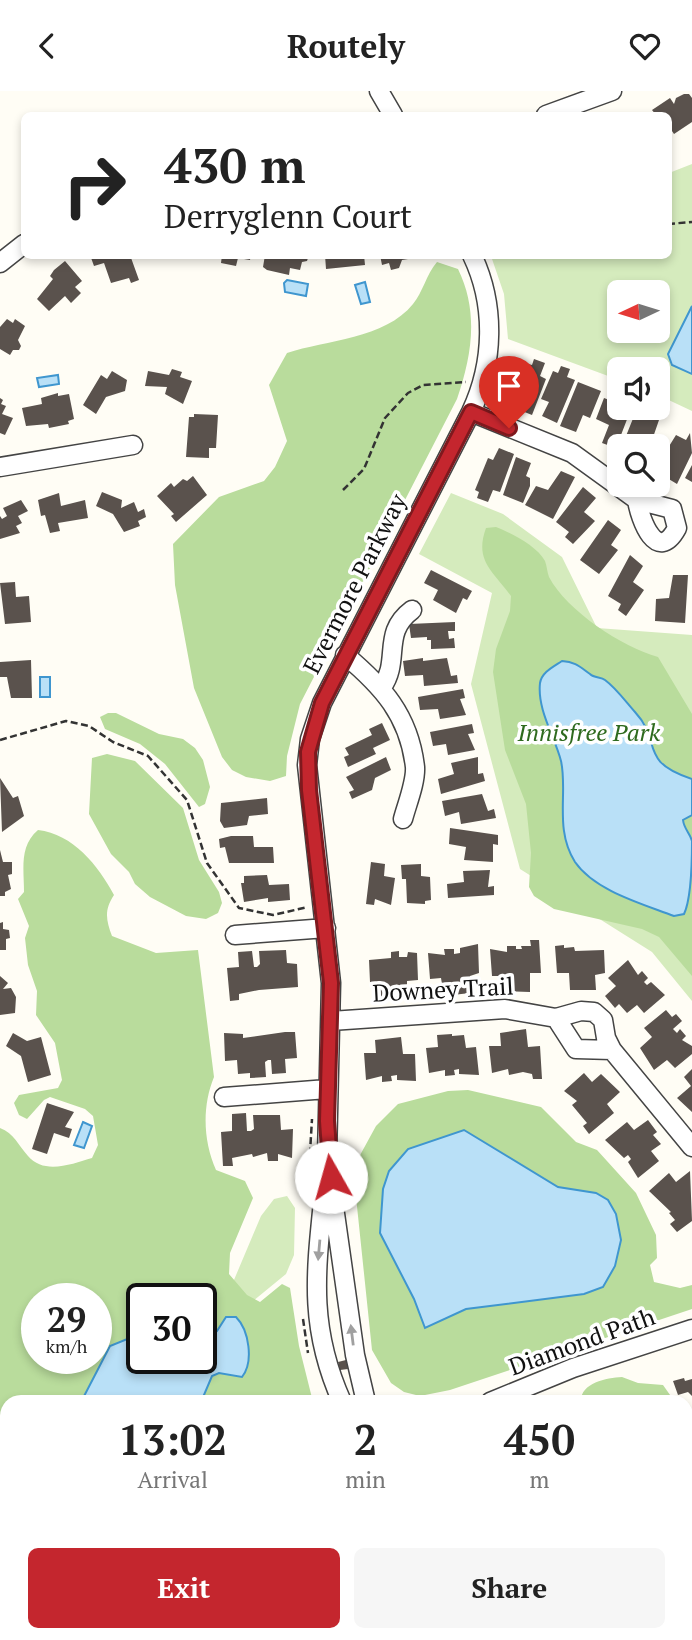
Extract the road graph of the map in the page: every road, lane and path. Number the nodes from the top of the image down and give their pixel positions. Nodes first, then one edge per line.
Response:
1 (379, 91) edge
2 (612, 91) edge
3 (391, 112) edge
4 (555, 112) edge
5 (692, 222) edge
6 (672, 224) edge
7 (21, 246) edge
8 (473, 259) edge
9 (0, 263) edge
10 (466, 391) dead end
11 (471, 412) junction
12 (133, 445) dead end
13 (0, 467) edge
14 (343, 490) dead end
15 (637, 500) dead end
16 (412, 610) dead end
17 (345, 655) junction
18 (382, 687) junction
19 (0, 740) edge
20 (403, 819) dead end
21 (319, 929) junction
22 (235, 935) dead end
23 (556, 1018) junction
24 (331, 1021) junction
25 (612, 1050) junction
26 (327, 1090) junction
27 (224, 1097) dead end
28 (312, 1118) dead end
29 (692, 1147) edge
30 (327, 1157) junction
31 (308, 1186) dead end
32 (303, 1314) dead end
33 (692, 1329) edge
34 (311, 1359) dead end
35 (339, 1395) edge
36 (364, 1395) edge
37 (507, 1395) edge

1 - 3 street
2 - 4 street
5 - 6 path
7 - 9 street
8 - 11 street, Evermore Parkway
10 - 14 path
11 - 15 street
11 - 17 street, Evermore Parkway
12 - 13 street
16 - 18 street
17 - 18 street
17 - 21 street, Evermore Parkway
18 - 20 street
19 - 21 path
21 - 22 street
21 - 24 street, Evermore Parkway
23 - 24 street, Downey Trail
23 - 25 street
23 - 25 street, Downey Trail
24 - 26 street, Evermore Parkway
25 - 29 street, Downey Trail
26 - 27 street
26 - 30 street, Evermore Parkway
28 - 31 path
30 -> 35 street, Evermore Parkway
36 -> 30 street, Evermore Parkway
32 - 34 path
33 - 37 street, Diamond Path

